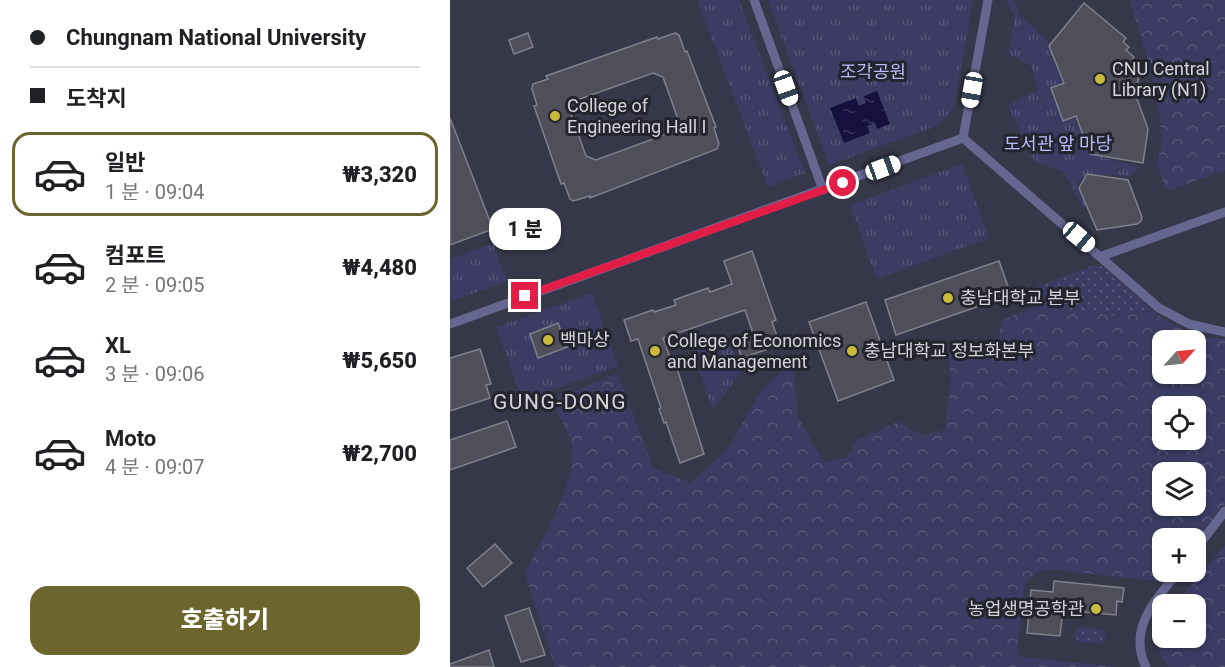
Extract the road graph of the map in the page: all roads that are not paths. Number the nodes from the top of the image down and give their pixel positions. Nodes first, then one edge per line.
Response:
1 (754, 0) edge
2 (988, 0) edge
3 (963, 138) junction
4 (823, 190) junction
5 (1225, 212) edge
6 (1102, 256) junction
7 (450, 324) edge
8 (1225, 332) edge
9 (1225, 512) edge
10 (1206, 536) edge
11 (1170, 582) edge
12 (1146, 667) edge

1 - 4 street
2 - 3 street
3 - 4 street
3 - 6 street
4 - 7 street
5 - 6 street
6 - 8 street
9 - 10 street
11 - 12 street

